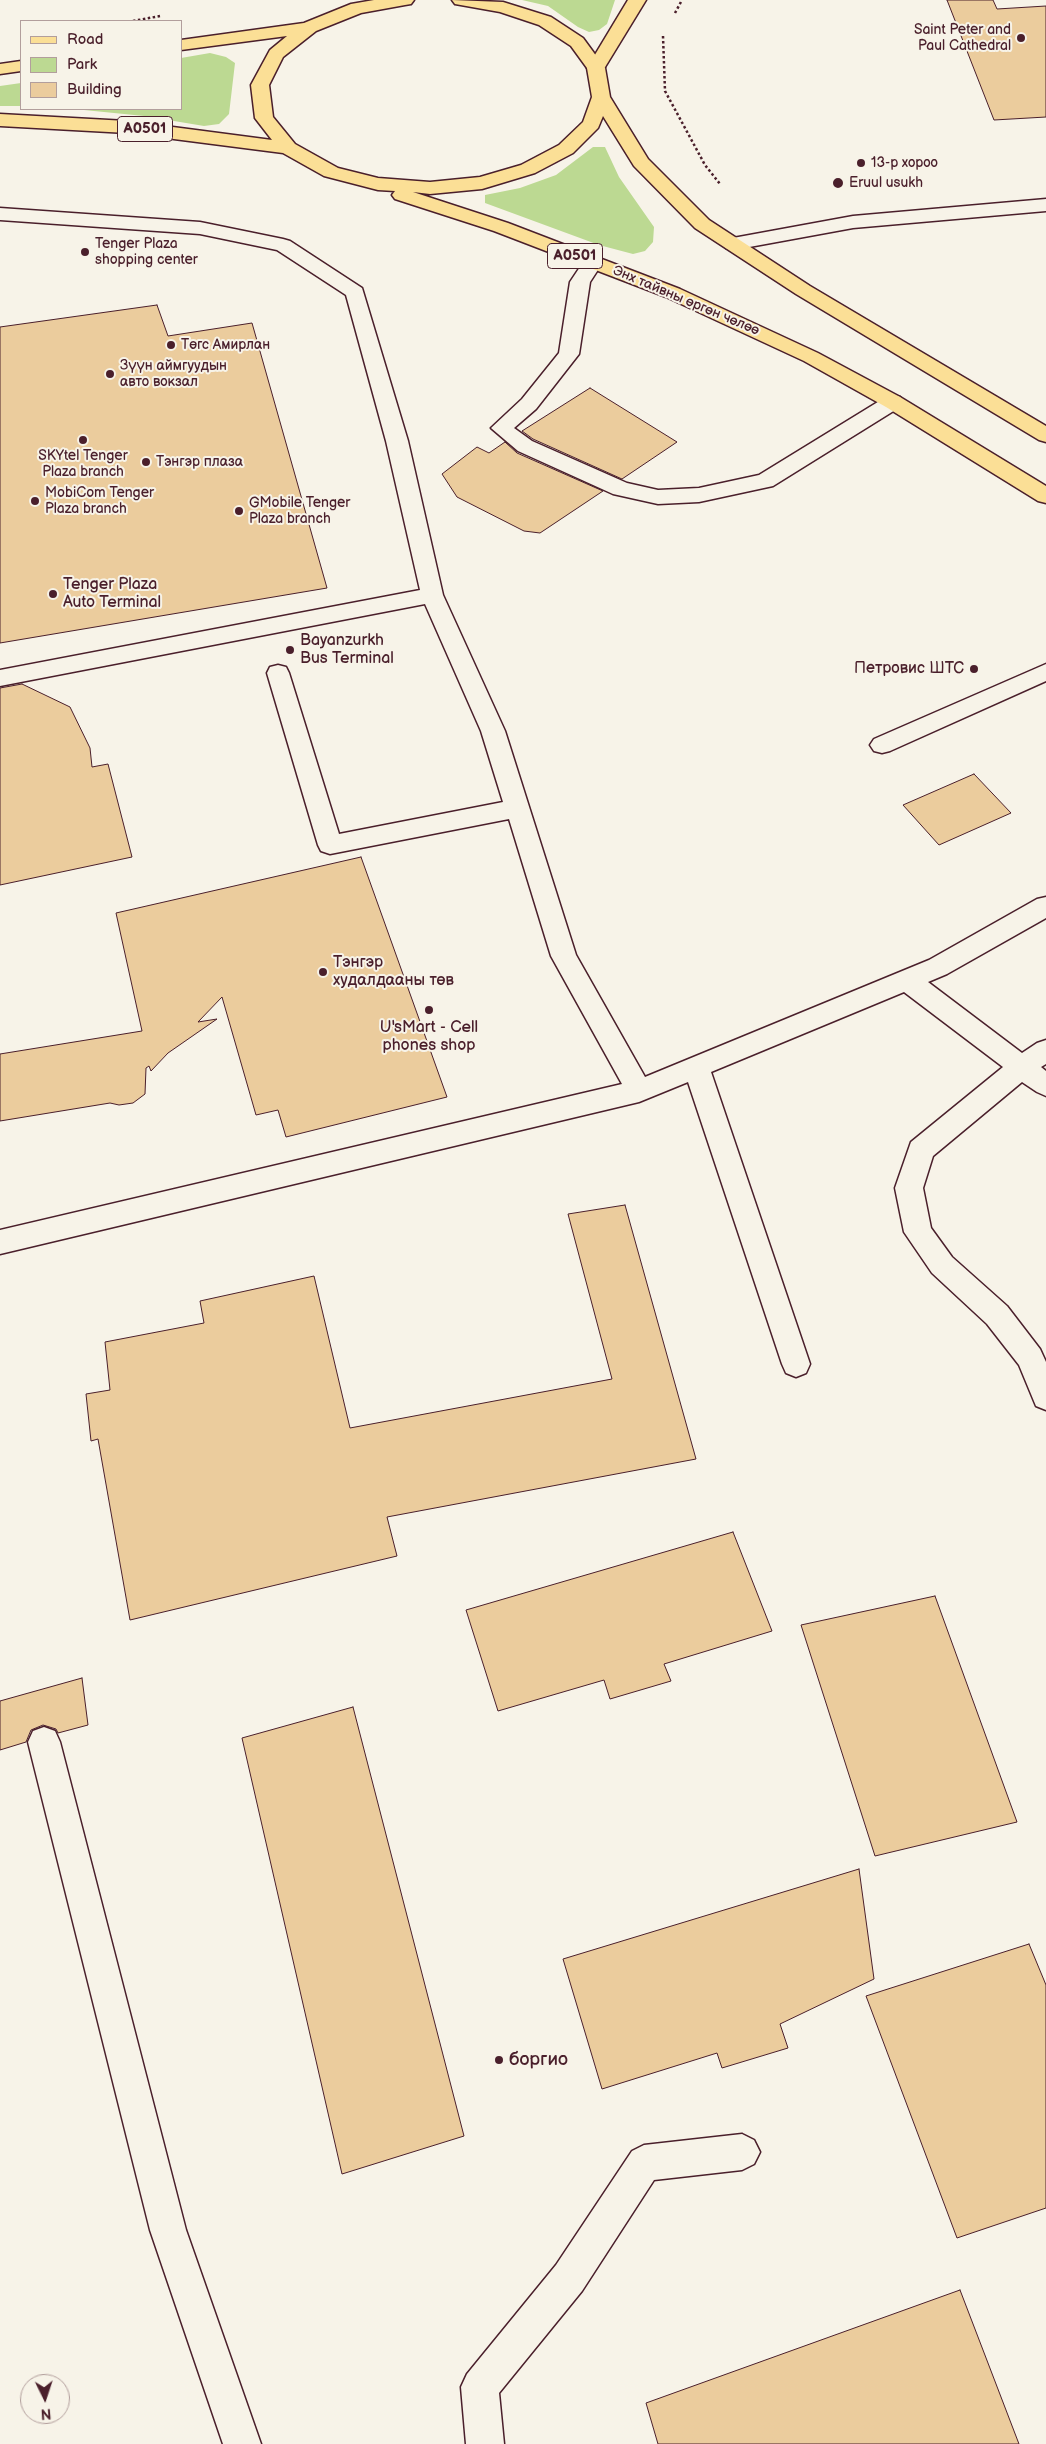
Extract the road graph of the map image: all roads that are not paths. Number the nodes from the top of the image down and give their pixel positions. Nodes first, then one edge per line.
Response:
1 (383, 0) edge
2 (405, 0) edge
3 (461, 0) edge
4 (637, 0) edge
5 (357, 8) junction
6 (310, 27) junction
7 (182, 46) edge
8 (20, 66) edge
9 (596, 68) junction
10 (0, 69) edge
11 (601, 97) junction
12 (0, 120) edge
13 (288, 148) junction
14 (331, 172) junction
15 (1046, 205) edge
16 (0, 214) edge
17 (733, 244) junction
18 (593, 262) junction
19 (893, 402) junction
20 (1046, 435) edge
21 (1046, 496) edge
22 (432, 596) junction
23 (1046, 672) edge
24 (278, 673) dead end
25 (0, 678) edge
26 (882, 745) dead end
27 (518, 808) junction
28 (1046, 906) edge
29 (906, 980) junction
30 (1046, 1050) edge
31 (696, 1067) junction
32 (1022, 1067) junction
33 (1046, 1085) edge
34 (639, 1091) junction
35 (0, 1242) edge
36 (796, 1364) dead end
37 (1046, 1397) edge
38 (44, 1742) dead end
39 (742, 2152) dead end
40 (242, 2444) edge
41 (485, 2444) edge

1 - 5 main road
2 - 5 main road, A0501
3 - 9 main road
4 - 9 main road
5 - 6 main road, A0501
6 - 7 main road, A0501
6 - 13 main road, A0501
8 - 10 main road
9 - 11 main road
11 - 14 main road, A0501
11 - 17 main road
12 - 13 main road, A0501
13 - 14 main road, A0501
14 - 18 main road, Энх тайвны өргөн чөлөө / A0501
15 - 17 street
16 - 22 street
17 - 20 main road
18 - 19 main road, Энх тайвны өргөн чөлөө / A0501
18 - 19 street
19 - 21 main road, A0501
22 - 25 street
22 - 27 street
23 - 26 street
24 - 27 street
27 - 34 street
28 - 29 street
29 - 31 street
29 - 32 street
30 - 32 street
31 - 34 street
31 - 36 street
32 - 33 street
32 - 37 street
34 - 35 street
38 - 40 street
39 - 41 street

